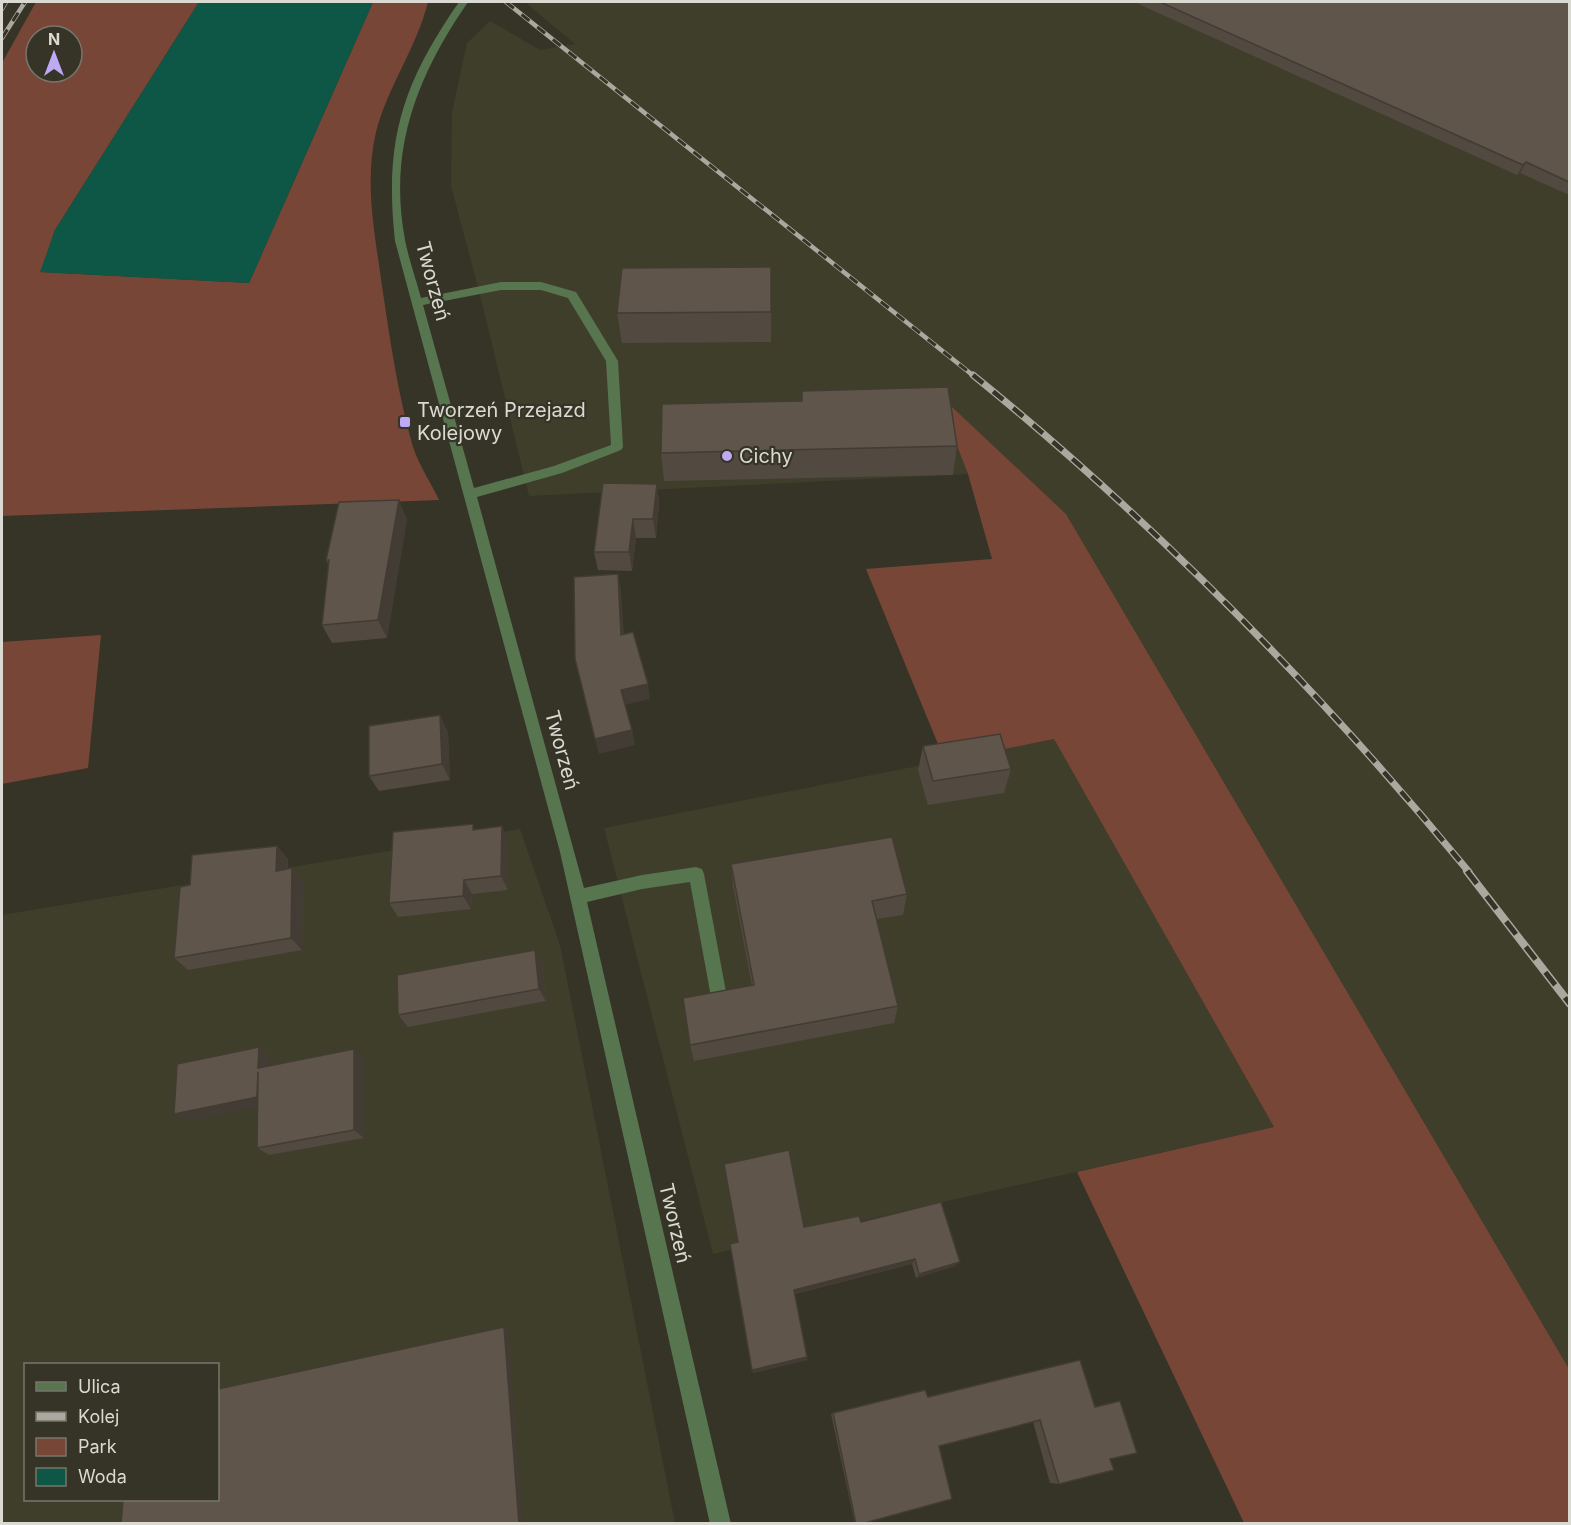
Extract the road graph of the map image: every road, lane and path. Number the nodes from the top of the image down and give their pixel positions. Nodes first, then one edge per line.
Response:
1 (462, 2) edge
2 (417, 303) junction
3 (471, 494) junction
4 (579, 897) junction
5 (719, 997) edge
6 (721, 1524) edge

1 - 2 street, Tworzeń
2 - 3 street, Tworzeń
2 - 3 street
3 - 4 street, Tworzeń
4 - 5 street
4 - 6 street, Tworzeń

